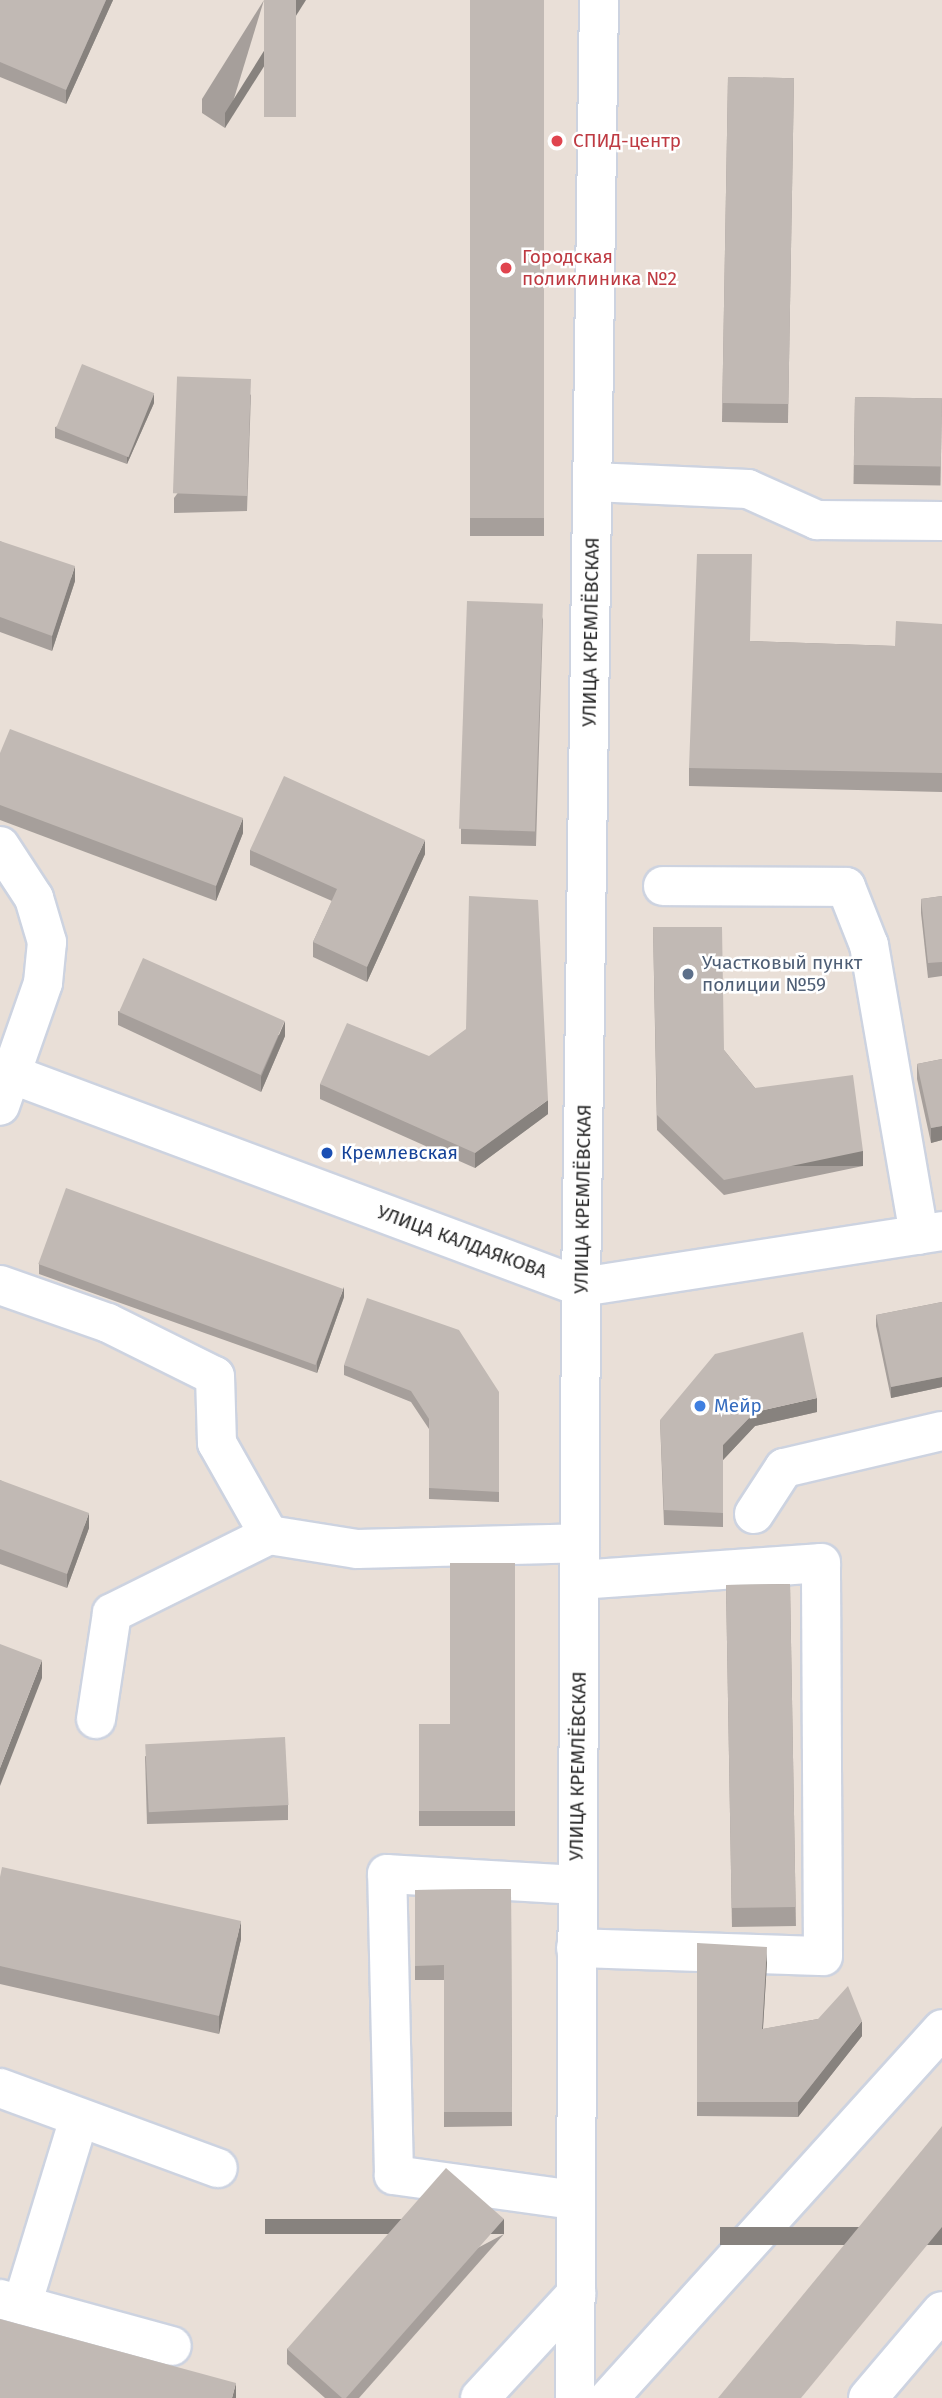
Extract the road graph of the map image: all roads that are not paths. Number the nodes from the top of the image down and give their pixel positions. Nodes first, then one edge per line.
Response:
1 (599, 0) edge
2 (593, 482) junction
3 (942, 521) edge
4 (0, 846) edge
5 (663, 887) dead end
6 (4, 1084) edge
7 (930, 1233) edge
8 (0, 1285) edge
9 (581, 1287) junction
10 (942, 1431) edge
11 (754, 1514) dead end
12 (269, 1535) junction
13 (580, 1561) junction
14 (96, 1720) dead end
15 (576, 1885) junction
16 (576, 1948) junction
17 (942, 2029) edge
18 (0, 2088) edge
19 (79, 2119) junction
20 (218, 2168) dead end
21 (573, 2200) junction
22 (576, 2294) junction
23 (11, 2302) edge
24 (942, 2311) edge
25 (172, 2346) dead end
26 (480, 2398) edge
27 (575, 2398) edge
28 (609, 2398) edge
29 (868, 2398) edge

1 - 2 street, УЛИЦА КРЕМЛЁВСКАЯ
2 - 3 street
2 - 9 street, УЛИЦА КРЕМЛЁВСКАЯ
4 - 6 street
5 - 7 street
6 - 9 street, УЛИЦА КАЛДАЯКОВА
7 - 9 street, УЛИЦА КАЛДАЯКОВА
8 - 12 street
9 - 13 street, УЛИЦА КРЕМЛЁВСКАЯ
10 - 11 street
12 - 13 street
12 - 14 street
13 - 15 street, УЛИЦА КРЕМЛЁВСКАЯ
13 - 16 street
15 - 16 street, УЛИЦА КРЕМЛЁВСКАЯ
15 - 21 street
16 - 21 street, УЛИЦА КРЕМЛЁВСКАЯ
17 - 28 street
18 - 19 street
19 - 20 street
19 - 23 street
21 - 22 street, УЛИЦА КРЕМЛЁВСКАЯ
22 - 26 street
22 - 27 street, УЛИЦА КРЕМЛЁВСКАЯ
23 - 25 street
24 - 29 street

